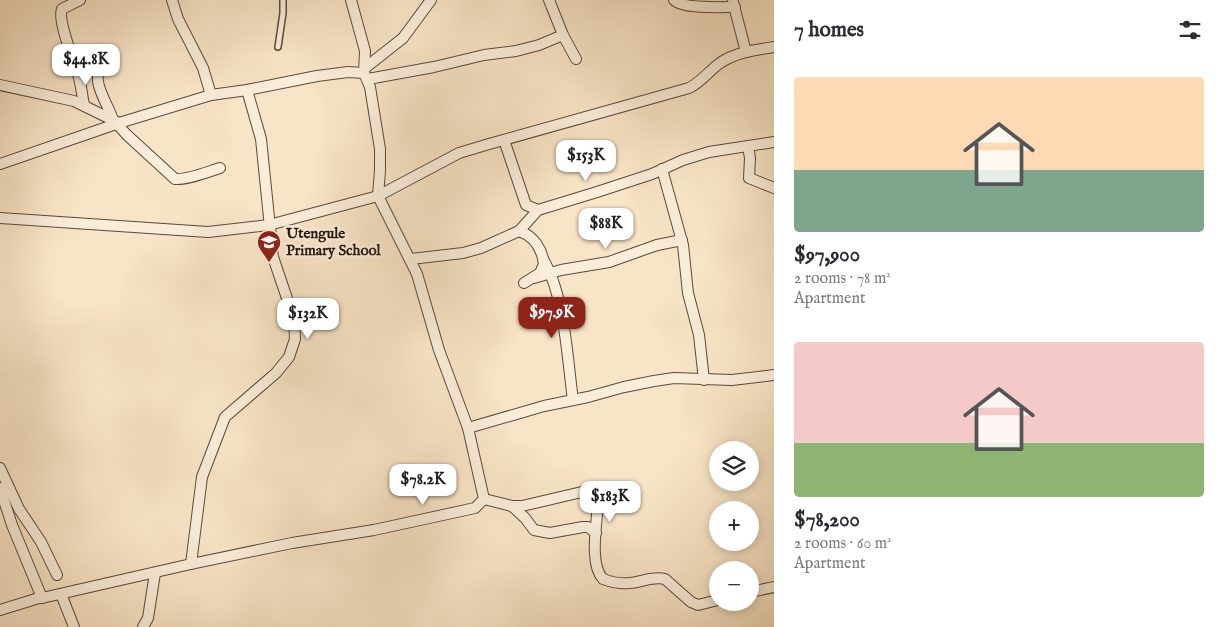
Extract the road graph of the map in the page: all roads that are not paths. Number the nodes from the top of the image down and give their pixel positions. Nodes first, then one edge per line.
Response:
1 (80, 0) edge
2 (172, 0) edge
3 (283, 0) edge
4 (351, 0) edge
5 (431, 0) edge
6 (550, 0) edge
7 (674, 0) edge
8 (733, 3) edge
9 (563, 35) junction
10 (278, 47) dead end
11 (774, 47) edge
12 (746, 52) junction
13 (107, 57) dead end
14 (576, 59) dead end
15 (366, 73) junction
16 (0, 85) edge
17 (247, 90) junction
18 (211, 95) junction
19 (84, 105) junction
20 (116, 123) junction
21 (504, 140) junction
22 (774, 142) edge
23 (748, 146) junction
24 (0, 164) edge
25 (220, 168) dead end
26 (662, 169) junction
27 (774, 188) edge
28 (378, 196) junction
29 (538, 210) junction
30 (0, 218) edge
31 (269, 225) junction
32 (519, 231) junction
33 (682, 240) junction
34 (411, 259) junction
35 (543, 259) junction
36 (551, 273) junction
37 (774, 375) edge
38 (704, 380) junction
39 (573, 400) junction
40 (468, 428) junction
41 (0, 468) edge
42 (0, 488) edge
43 (484, 500) junction
44 (512, 506) junction
45 (596, 533) junction
46 (191, 564) junction
47 (155, 573) junction
48 (58, 575) dead end
49 (774, 587) edge
50 (759, 590) edge
51 (61, 594) junction
52 (42, 598) junction
53 (709, 602) edge
54 (0, 610) edge
55 (74, 627) edge
56 (143, 627) edge

1 - 19 street
2 - 18 street
3 - 10 lane
4 - 15 street
5 - 15 street
6 - 9 street
7 - 8 street
8 - 12 street
9 - 14 street
9 - 15 street
11 - 12 street
12 - 21 street
13 - 20 street
15 - 17 street
15 - 28 street
16 - 19 street
17 - 18 street
17 - 31 street
18 - 20 street
19 - 20 street
20 - 24 street
20 - 25 street
21 - 28 street
21 - 29 street
22 - 23 street
23 - 26 street
23 - 27 street
26 - 29 street
26 - 33 street
28 - 31 street
28 - 34 street
29 - 32 street
30 - 31 street
31 - 46 street
32 - 34 street
32 - 35 street
33 - 36 street
33 - 38 street
34 - 40 street
35 - 36 street
35 - 36 street
36 - 39 street
37 - 38 street
38 - 39 street
39 - 40 street
40 - 43 street
41 - 48 street
42 - 52 street
43 - 44 street
43 - 46 street
44 - 45 street
44 - 45 street
45 - 53 street
46 - 47 street
47 - 51 street
47 - 56 street
49 - 50 street
51 - 52 street
51 - 55 street
52 - 54 street

